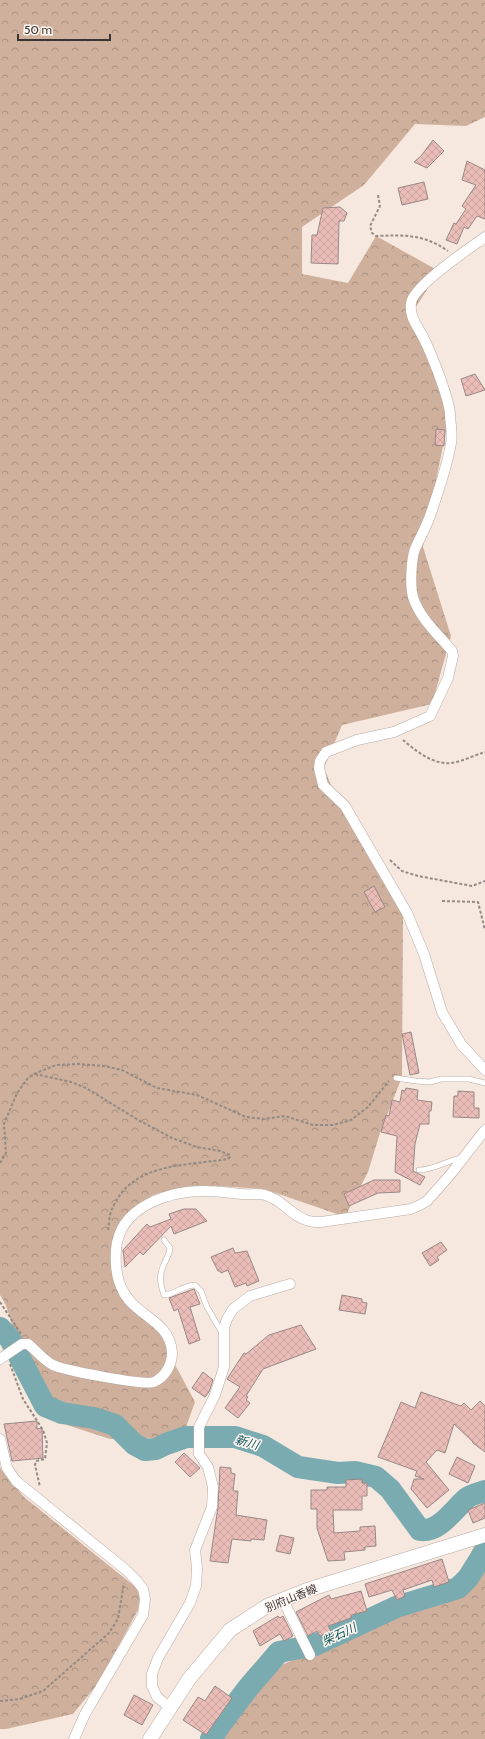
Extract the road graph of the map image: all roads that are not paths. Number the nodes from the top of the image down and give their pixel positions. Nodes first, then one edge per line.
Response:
1 (485, 237) edge
2 (485, 1070) edge
3 (396, 1078) road end
4 (485, 1083) edge
5 (485, 1130) edge
6 (466, 1157) junction
7 (419, 1170) dead end
8 (164, 1240) dead end
9 (290, 1284) dead end
10 (224, 1335) junction
11 (4, 1356) edge
12 (0, 1439) edge
13 (485, 1535) edge
14 (283, 1600) junction
15 (310, 1654) dead end
16 (169, 1707) junction
17 (74, 1739) edge
18 (150, 1739) edge

1 - 2 street
3 - 4 lane
5 - 6 street
6 - 7 lane
6 - 11 street
8 - 10 lane
9 - 10 street
10 - 16 street
12 - 17 street
13 - 14 main road, 別府山香線
14 - 15 street
14 - 16 main road, 別府山香線
16 - 18 main road, 別府山香線

